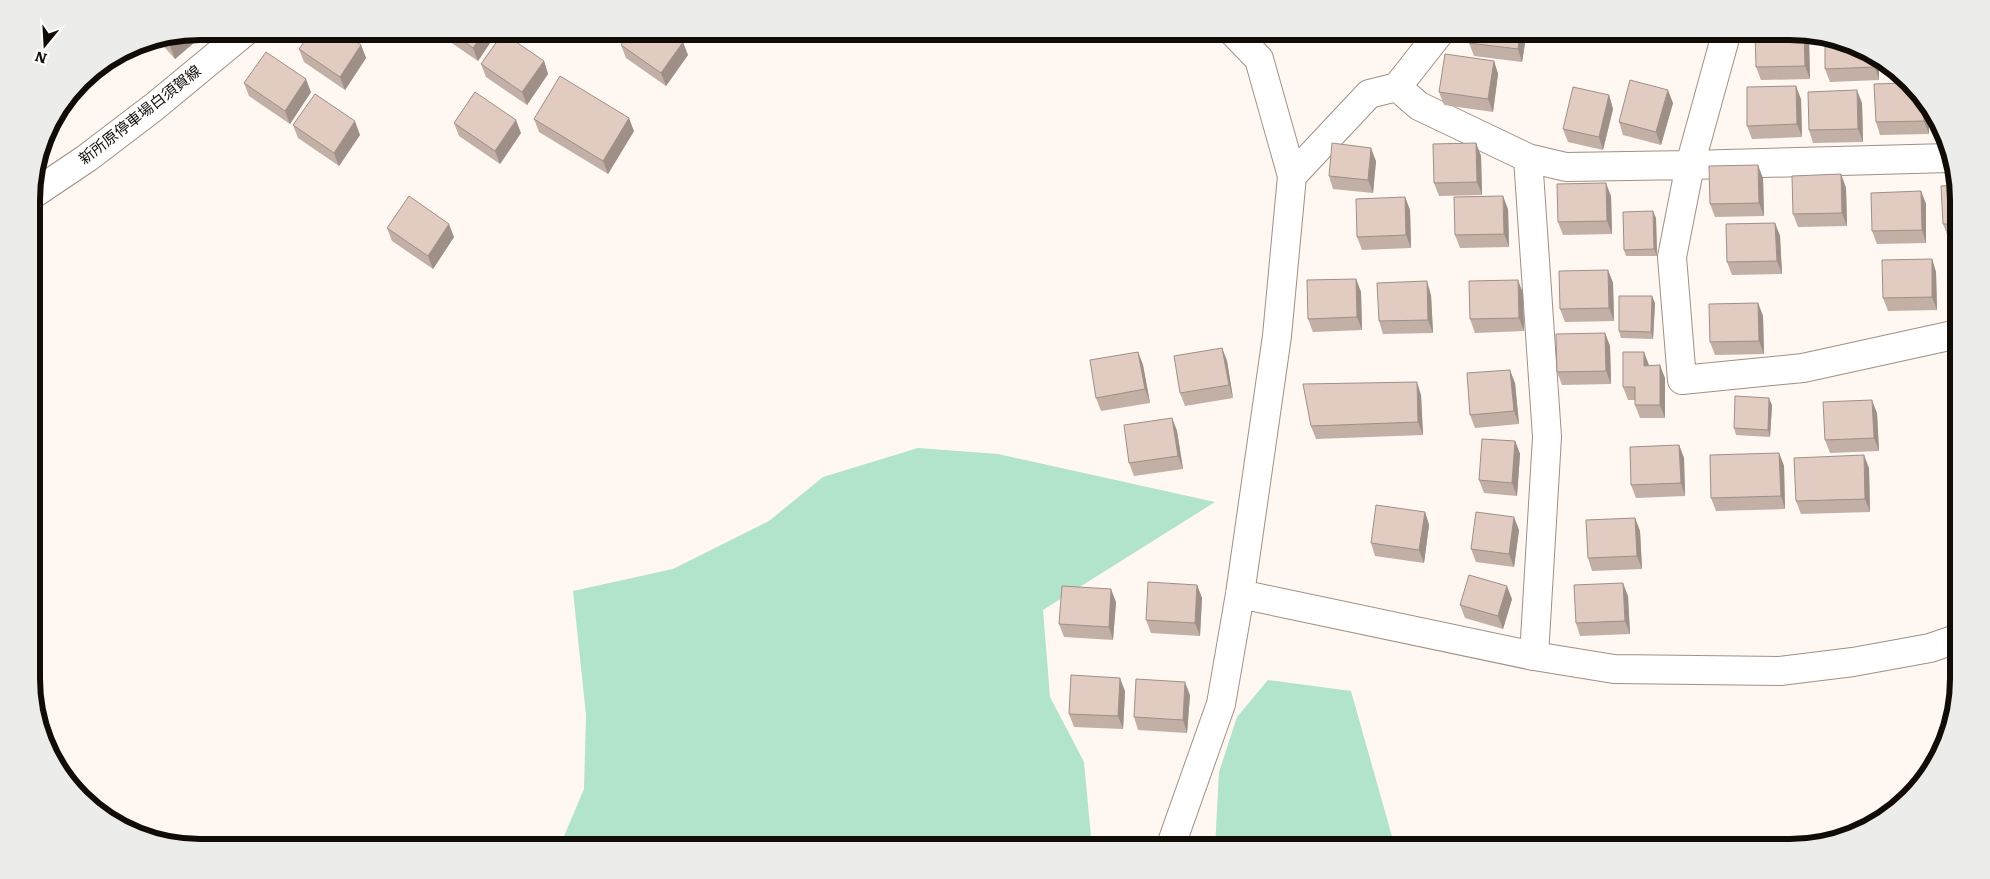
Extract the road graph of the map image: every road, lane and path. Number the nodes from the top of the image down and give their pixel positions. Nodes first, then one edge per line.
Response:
1 (235, 40) edge
2 (1241, 40) edge
3 (1434, 40) edge
4 (1725, 40) edge
5 (1397, 87) junction
6 (1528, 158) junction
7 (1945, 158) edge
8 (1690, 166) junction
9 (1292, 176) junction
10 (40, 190) edge
11 (1950, 336) edge
12 (1240, 594) junction
13 (1950, 641) edge
14 (1534, 656) junction
15 (1173, 839) edge

1 - 10 street, 新所原停車場白須賀線
2 - 9 street
3 - 5 street
4 - 8 street
5 - 6 street
5 - 9 street
6 - 8 street
6 - 14 street
7 - 8 street
8 - 11 street
9 - 12 street
12 - 14 street
12 - 15 street
13 - 14 street

